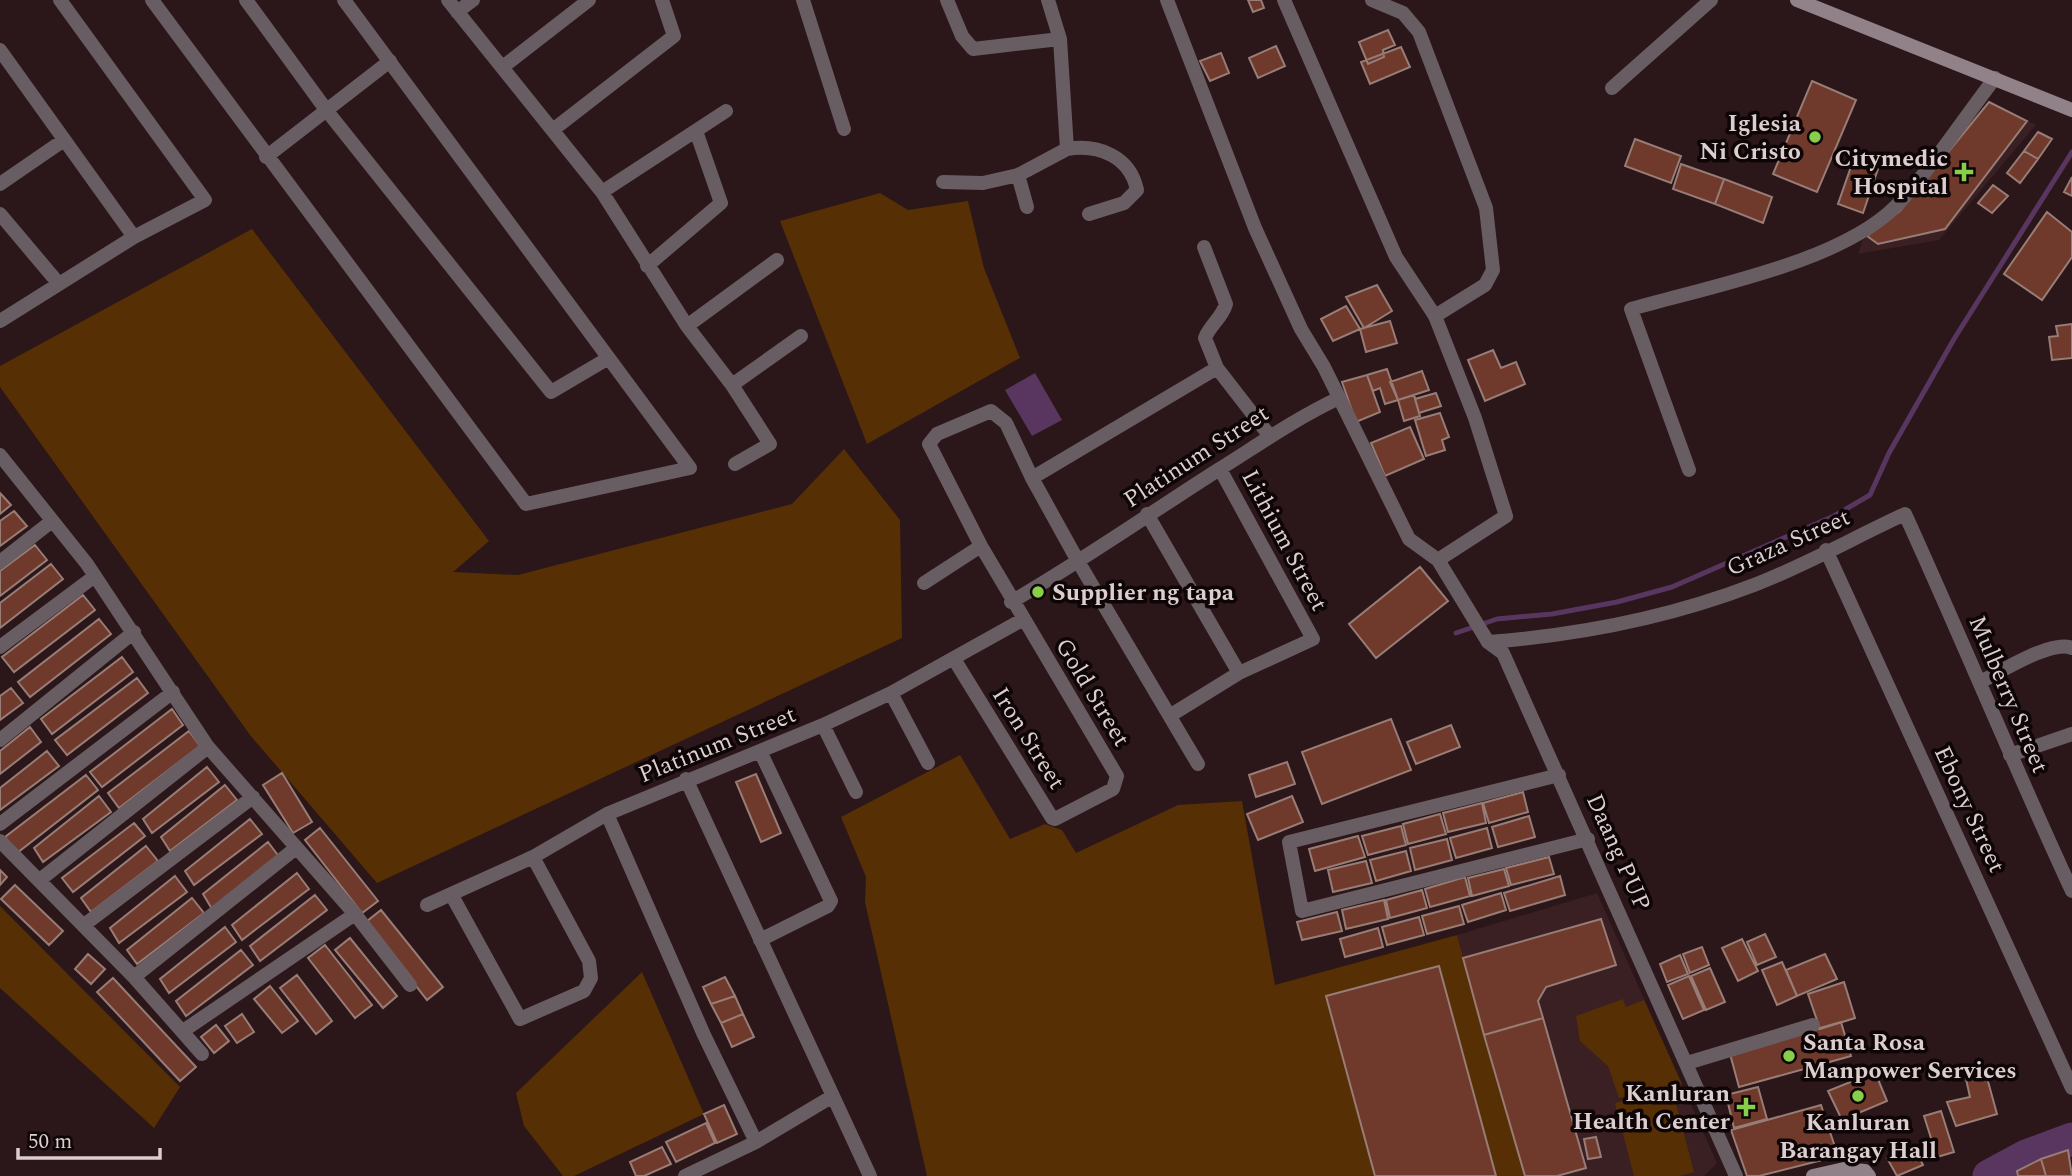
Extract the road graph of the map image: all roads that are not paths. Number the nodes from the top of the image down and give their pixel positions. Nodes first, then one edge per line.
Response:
1 (60, 0) edge
2 (152, 0) edge
3 (246, 0) edge
4 (344, 0) edge
5 (472, 0) edge
6 (589, 0) edge
7 (662, 0) edge
8 (803, 0) edge
9 (947, 0) edge
10 (1048, 0) edge
11 (1167, 0) edge
12 (1284, 0) edge
13 (1372, 0) edge
14 (1711, 0) edge
15 (1797, 0) edge
16 (453, 6) edge
17 (1060, 39) junction
18 (0, 50) edge
19 (390, 61) junction
20 (504, 66) junction
21 (1995, 78) junction
22 (1612, 88) dead end
23 (2072, 110) edge
24 (327, 111) junction
25 (726, 111) dead end
26 (554, 129) junction
27 (844, 130) dead end
28 (696, 131) junction
29 (64, 140) junction
30 (1067, 149) junction
31 (266, 157) junction
32 (1018, 175) junction
33 (943, 182) dead end
34 (0, 184) edge
35 (601, 192) junction
36 (1027, 207) dead end
37 (0, 214) edge
38 (1089, 214) dead end
39 (134, 237) junction
40 (1204, 247) dead end
41 (777, 260) dead end
42 (647, 266) junction
43 (59, 284) junction
44 (1435, 316) junction
45 (0, 321) edge
46 (687, 326) junction
47 (801, 336) dead end
48 (607, 359) junction
49 (1217, 368) junction
50 (732, 385) junction
51 (1338, 399) junction
52 (1269, 435) junction
53 (0, 455) edge
54 (735, 464) dead end
55 (1220, 469) junction
56 (1689, 471) dead end
57 (5, 472) edge
58 (1032, 478) junction
59 (1147, 514) junction
60 (1905, 514) joint
61 (52, 521) junction
62 (981, 546) junction
63 (1826, 550) junction
64 (1438, 560) junction
65 (0, 562) edge
66 (1079, 563) junction
67 (95, 576) junction
68 (924, 583) dead end
69 (1011, 602) junction
70 (1022, 620) junction
71 (134, 632) junction
72 (1486, 638) junction
73 (0, 647) edge
74 (2072, 649) edge
75 (954, 659) junction
76 (1238, 673) junction
77 (1982, 681) junction
78 (173, 692) junction
79 (891, 693) junction
80 (1171, 715) junction
81 (823, 725) junction
82 (2072, 734) edge
83 (0, 740) edge
84 (208, 747) junction
85 (760, 751) junction
86 (2010, 755) junction
87 (928, 763) dead end
88 (1198, 764) dead end
89 (1559, 775) junction
90 (687, 779) junction
91 (1113, 789) joint
92 (856, 792) dead end
93 (253, 797) junction
94 (607, 814) junction
95 (0, 824) edge
96 (1588, 839) junction
97 (0, 841) edge
98 (296, 848) junction
99 (533, 858) junction
100 (41, 879) junction
101 (2072, 891) edge
102 (451, 894) junction
103 (427, 905) dead end
104 (355, 914) junction
105 (84, 925) junction
106 (760, 940) junction
107 (134, 977) junction
108 (410, 985) dead end
109 (1813, 1025) dead end
110 (183, 1031) junction
111 (202, 1054) dead end
112 (1687, 1063) junction
113 (2072, 1088) edge
114 (833, 1096) junction
115 (756, 1142) junction
116 (1867, 1173) edge
117 (685, 1176) edge
118 (870, 1176) edge
119 (1736, 1176) edge
120 (1812, 1176) edge

1 - 39 street
2 - 31 street
3 - 24 street
4 - 19 street
5 - 16 street
6 - 20 street
7 - 26 street
8 - 27 street
9 - 17 street
10 - 17 street
11 - 51 street
12 - 44 street
13 - 44 street
14 - 22 street
15 - 21 main road
16 - 20 street
17 - 30 street
18 - 29 street
19 - 24 street
19 - 48 street
20 - 26 street
21 - 23 main road
21 - 56 street
24 - 31 street
24 - 48 street
25 - 28 street
26 - 35 street
28 - 35 street
28 - 42 street
29 - 34 street
29 - 39 street
30 - 32 street
30 - 38 street
31 - 48 street
32 - 33 street
32 - 36 street
35 - 42 street
37 - 43 street
39 - 43 street
40 - 49 street
41 - 46 street
42 - 46 street
43 - 45 street
44 - 64 street
46 - 50 street
47 - 50 street
49 - 52 street
49 - 58 street
50 - 54 street
51 - 52 street, Platinum Street
51 - 64 street
52 - 55 street, Platinum Street
53 - 57 street
55 - 59 street, Platinum Street
55 - 76 street, Lithium Street
57 - 61 street
58 - 62 street, Gold Street
58 - 66 street
59 - 66 street, Platinum Street
59 - 76 street
60 - 63 street, Graza Street
60 - 77 street, Mulberry Street
61 - 65 street
61 - 67 street
62 - 68 street
62 - 69 street, Gold Street
63 - 72 street, Graza Street
63 - 113 street, Ebony Street
64 - 72 street, Daang PUP
66 - 69 street, Platinum Street
66 - 80 street
67 - 71 street
67 - 73 street
69 - 70 street, Gold Street
70 - 75 street, Platinum Street
70 - 91 street, Gold Street
71 - 78 street
71 - 83 street
72 - 89 street, Daang PUP
74 - 77 street
75 - 79 street, Platinum Street
75 - 91 street, Iron Street
76 - 80 street, Lithium Street
77 - 86 street, Mulberry Street
78 - 84 street
78 - 95 street
79 - 81 street, Platinum Street
79 - 87 street
80 - 88 street
81 - 85 street, Platinum Street
81 - 92 street
82 - 86 street
84 - 93 street
84 - 100 street
85 - 90 street, Platinum Street
85 - 106 street
86 - 101 street, Mulberry Street
89 - 96 street, Daang PUP
89 - 96 street
90 - 94 street, Platinum Street
90 - 106 street
93 - 98 street
93 - 105 street
94 - 99 street, Platinum Street
94 - 115 street
96 - 112 street, Daang PUP
97 - 100 street
98 - 104 street
98 - 107 street
99 - 102 street, Platinum Street
99 - 102 street
100 - 105 street
102 - 103 street, Platinum Street
104 - 108 street
104 - 110 street
105 - 107 street
106 - 114 street
107 - 110 street
109 - 112 street
110 - 111 street
112 - 119 street, Daang PUP
114 - 115 street
114 - 118 street
115 - 117 street
116 - 120 main road

